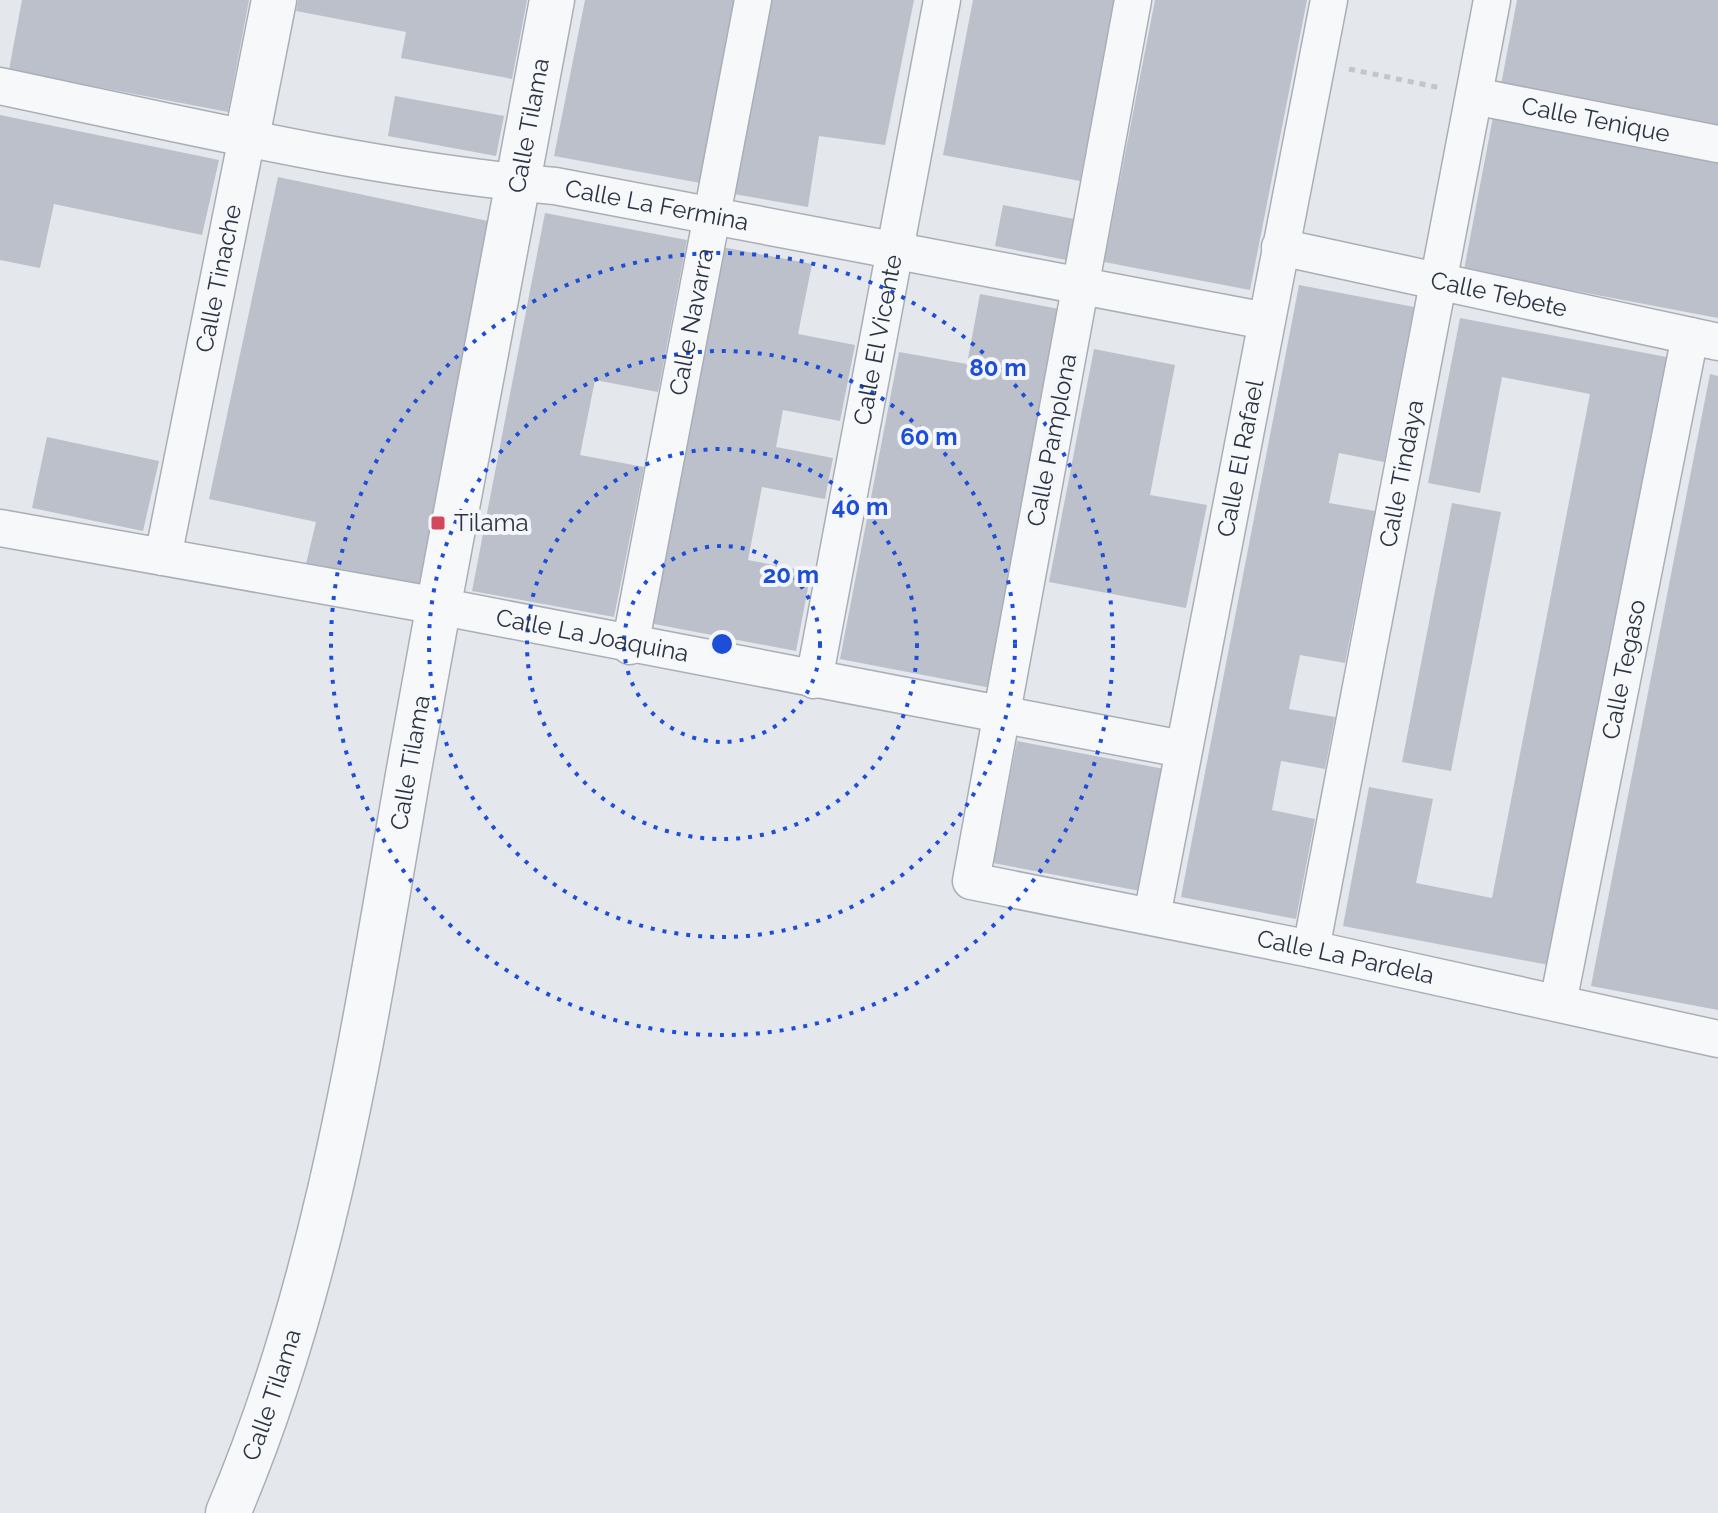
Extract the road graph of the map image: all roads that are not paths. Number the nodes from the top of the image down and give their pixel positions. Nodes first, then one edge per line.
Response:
1 (274, 0) edge
2 (552, 0) edge
3 (753, 0) edge
4 (942, 0) edge
5 (1133, 0) edge
6 (1329, 0) edge
7 (1492, 0) edge
8 (0, 86) edge
9 (1461, 93) junction
10 (247, 137) junction
11 (1718, 144) edge
12 (517, 183) junction
13 (711, 216) junction
14 (1280, 247) junction
15 (893, 252) junction
16 (1436, 280) junction
17 (1082, 285) junction
18 (1266, 321) junction
19 (1704, 339) edge
20 (0, 528) edge
21 (163, 557) junction
22 (438, 606) junction
23 (630, 646) junction
24 (814, 680) junction
25 (999, 715) junction
26 (1182, 749) junction
27 (971, 881) joint
28 (1152, 916) junction
29 (1311, 949) junction
30 (1558, 1003) junction
31 (1718, 1039) edge
32 (228, 1513) edge

1 - 10 street, Calle Tinache
2 - 12 street, Calle Tilama
3 - 13 street, Calle Navarra
4 - 15 street, Calle El Vicente
5 - 17 street, Calle Pamplona
6 - 14 street, Calle El Rafael
7 - 9 street, Calle Tindaya
8 - 10 street, Calle La Fermina
9 - 11 street, Calle Tenique
9 - 16 street, Calle Tindaya
10 - 12 street, Calle La Fermina
10 - 21 street, Calle Tinache
12 - 13 street, Calle La Fermina
12 - 22 street, Calle Tilama
13 - 15 street, Calle La Fermina
13 - 23 street, Calle Navarra
14 - 16 street, Calle Tebete
14 - 18 street, Calle El Rafael
15 - 17 street, Calle La Fermina
15 - 24 street, Calle El Vicente
16 - 19 street, Calle Tebete
16 - 29 street, Calle Tindaya
17 - 18 street, Calle La Fermina
17 - 25 street, Calle Pamplona
18 - 26 street, Calle El Rafael
19 - 30 street, Calle Tegaso
20 - 21 street, Calle La Joaquina
21 - 22 street, Calle La Joaquina
22 - 23 street, Calle La Joaquina
22 - 32 street, Calle Tilama
23 - 24 street, Calle La Joaquina
24 - 25 street, Calle La Joaquina
25 - 26 street, Calle La Joaquina
25 - 27 street, Calle Pamplona
26 - 28 street, Calle El Rafael
27 - 28 street, Calle La Pardela
28 - 29 street, Calle La Pardela
29 - 30 street, Calle La Pardela
30 - 31 street, Calle La Pardela

